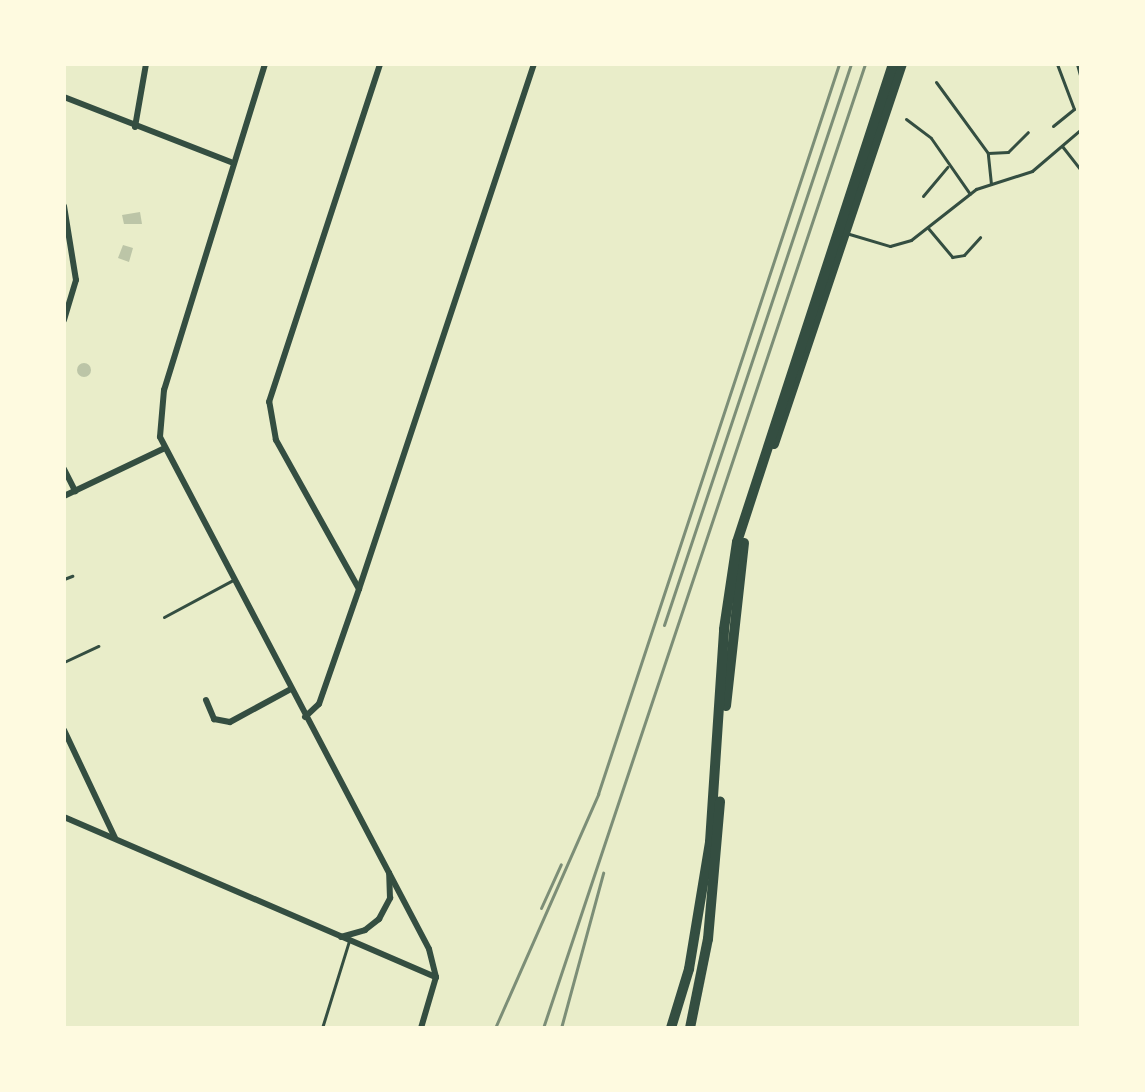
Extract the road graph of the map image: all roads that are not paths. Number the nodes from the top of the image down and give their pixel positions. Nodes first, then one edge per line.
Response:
1 (146, 64) edge
2 (265, 64) edge
3 (380, 64) edge
4 (534, 64) edge
5 (893, 64) edge
6 (903, 64) edge
7 (1057, 64) edge
8 (1077, 64) edge
9 (1080, 75) edge
10 (936, 82) dead end
11 (64, 97) edge
12 (906, 119) dead end
13 (1053, 126) dead end
14 (135, 127) junction
15 (1080, 130) edge
16 (1028, 132) dead end
17 (1062, 146) junction
18 (987, 153) junction
19 (231, 162) junction
20 (947, 167) junction
21 (1080, 169) edge
22 (991, 184) junction
23 (970, 194) junction
24 (923, 196) dead end
25 (64, 206) edge
26 (928, 228) junction
27 (841, 232) junction
28 (981, 237) dead end
29 (64, 320) edge
30 (163, 449) junction
31 (64, 469) edge
32 (75, 491) junction
33 (64, 496) edge
34 (72, 576) dead end
35 (64, 579) edge
36 (233, 580) junction
37 (359, 589) junction
38 (164, 617) dead end
39 (98, 646) dead end
40 (64, 662) edge
41 (291, 689) junction
42 (206, 700) dead end
43 (305, 717) junction
44 (64, 730) edge
45 (64, 817) edge
46 (115, 838) junction
47 (389, 868) junction
48 (340, 937) junction
49 (349, 941) junction
50 (436, 977) junction
51 (322, 1028) edge
52 (421, 1028) edge
53 (671, 1028) edge
54 (690, 1028) edge

1 - 14 street
2 - 19 street
3 - 37 street
4 - 37 street
5 - 27 main road
6 - 27 main road
7 - 13 lane
8 - 9 lane
10 - 18 lane
11 - 14 street
12 - 20 lane
14 - 19 street
15 - 17 lane
16 - 18 lane
17 - 21 lane
17 - 22 lane
18 - 22 lane
19 - 30 street
20 - 23 lane
20 - 24 lane
22 - 23 lane
23 - 26 lane
25 - 29 street
26 - 27 lane
26 - 28 lane
27 - 53 main road
27 - 54 main road
30 - 32 street
30 - 36 street
31 - 32 street
32 - 33 street
34 - 35 lane
36 - 38 lane
36 - 41 street
37 - 43 street
39 - 40 lane
41 - 42 street
41 - 43 street
43 - 47 street
44 - 46 street
45 - 46 street
46 - 48 street
47 - 48 street
47 - 50 street
48 - 49 street
49 - 50 street
49 - 51 lane
50 - 52 street

